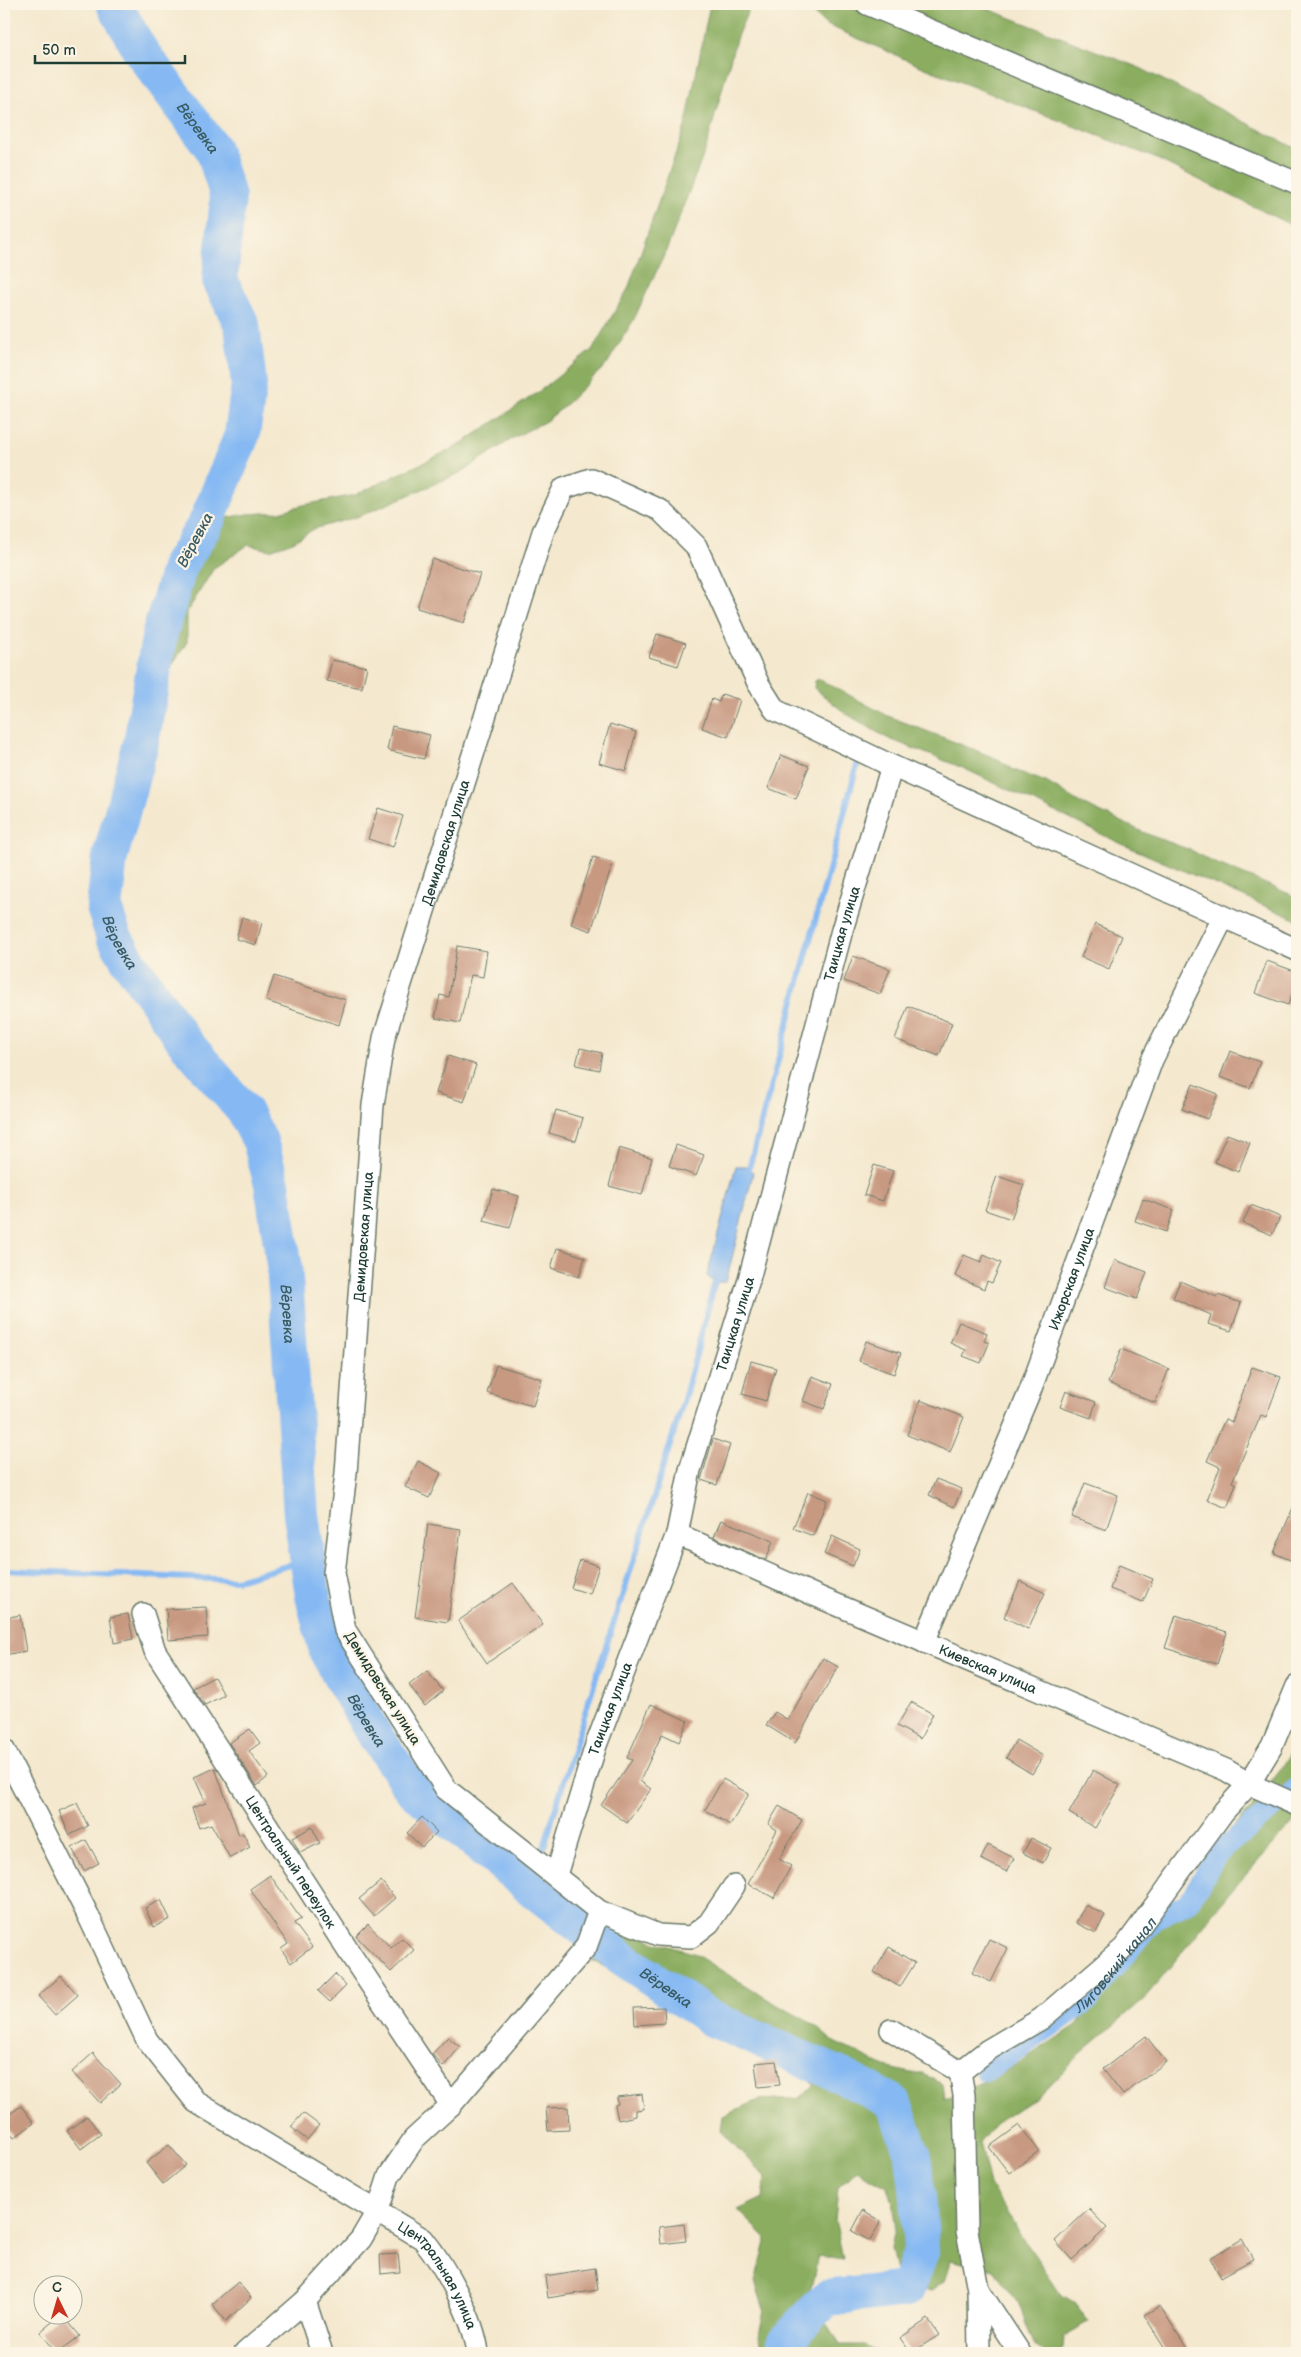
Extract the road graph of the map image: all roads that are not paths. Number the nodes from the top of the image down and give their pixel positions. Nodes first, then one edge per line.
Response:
1 (867, 4) edge
2 (1297, 183) edge
3 (892, 766) junction
4 (1223, 918) junction
5 (1297, 950) edge
6 (677, 1534) junction
7 (143, 1614) dead end
8 (924, 1642) junction
9 (1297, 1686) edge
10 (4, 1750) edge
11 (1249, 1784) junction
12 (1297, 1805) edge
13 (556, 1875) junction
14 (734, 1886) dead end
15 (599, 1911) junction
16 (891, 2030) dead end
17 (960, 2072) junction
18 (451, 2105) junction
19 (378, 2210) junction
20 (978, 2289) junction
21 (305, 2301) junction
22 (245, 2353) edge
23 (322, 2353) edge
24 (478, 2353) edge
25 (979, 2353) edge
26 (1020, 2353) edge

1 - 2 street
3 - 4 street
3 - 6 street, Таицкая улица
3 - 13 street, Демидовская улица
4 - 5 street
4 - 8 street, Ижорская улица
6 - 8 street, Киевская улица
6 - 13 street, Таицкая улица
7 - 18 street, Центральный переулок
8 - 11 street, Киевская улица
9 - 11 street
10 - 19 street, Центральная улица
11 - 12 street, Киевская улица
11 - 17 street
13 - 15 street, Демидовская улица
14 - 15 street, Демидовская улица
15 - 18 street
16 - 17 street
17 - 20 street
18 - 19 street
19 - 21 street
19 - 24 street, Центральная улица
20 - 25 street
20 - 26 street
21 - 22 street
21 - 23 street

